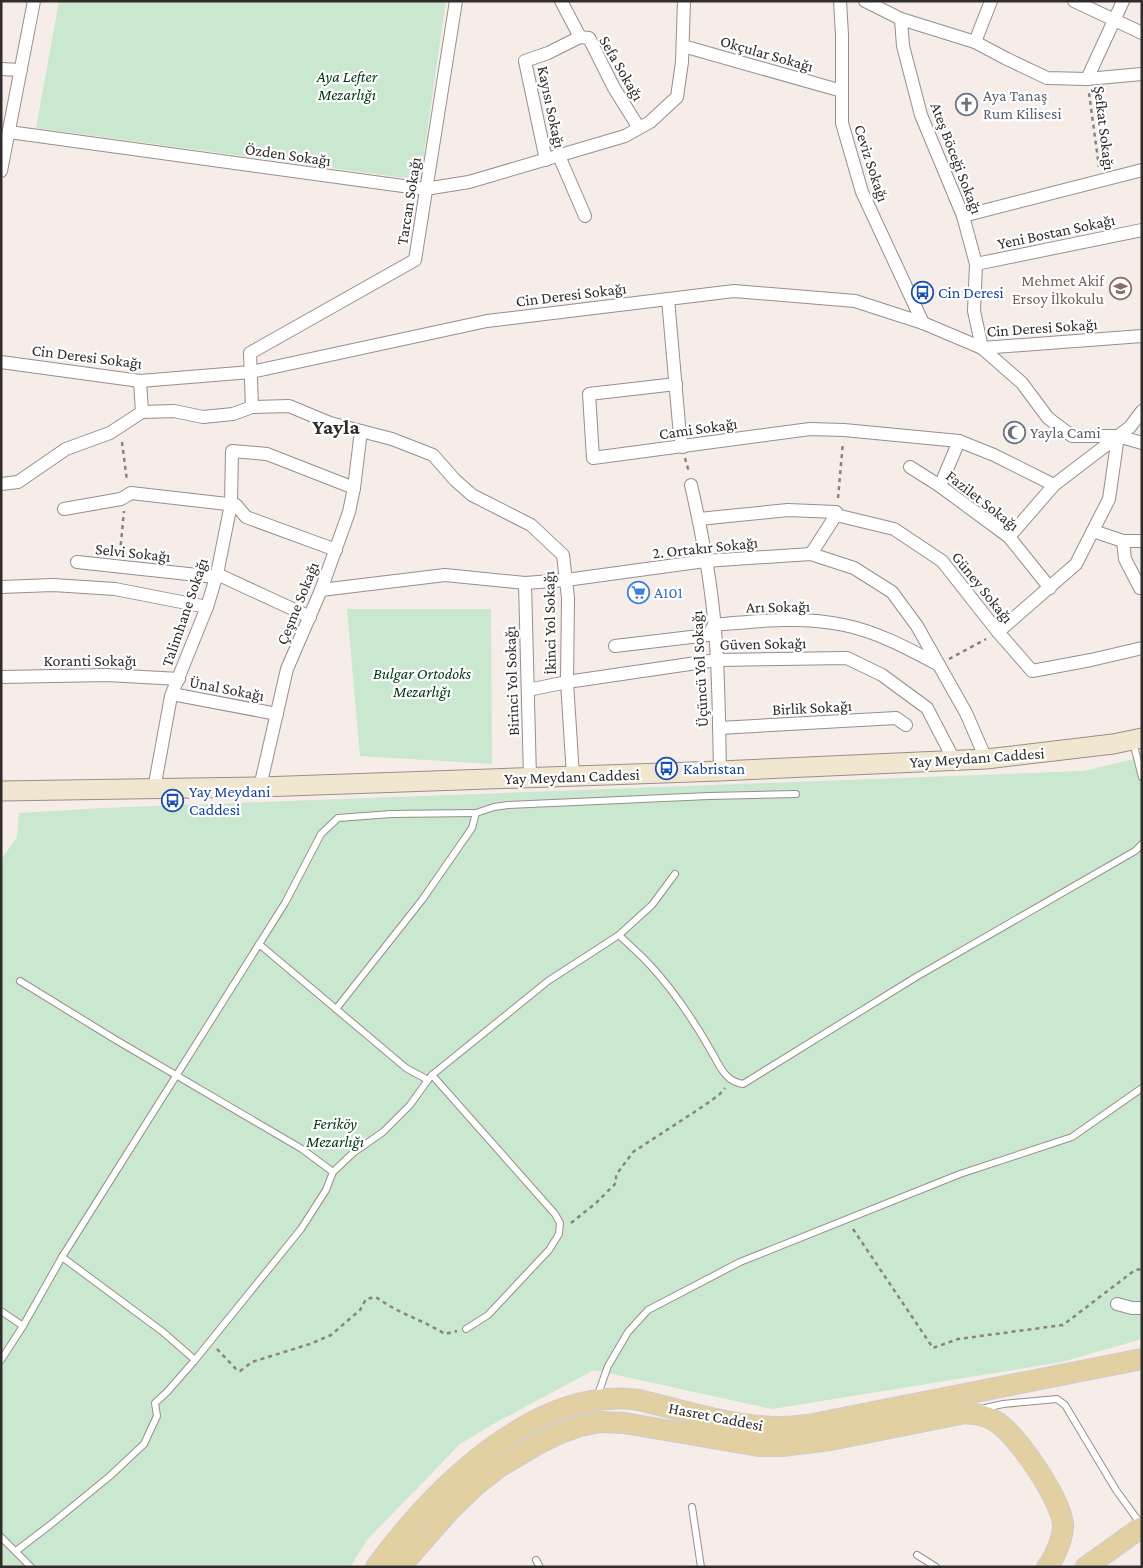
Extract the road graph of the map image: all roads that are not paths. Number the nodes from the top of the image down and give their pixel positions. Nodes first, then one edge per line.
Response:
1 (34, 1) edge
2 (456, 1) edge
3 (561, 1) edge
4 (684, 1) edge
5 (840, 1) edge
6 (865, 1) edge
7 (991, 1) edge
8 (1074, 1) edge
9 (1123, 1) edge
10 (901, 19) junction
11 (1114, 19) junction
12 (1142, 33) edge
13 (580, 37) junction
14 (976, 42) junction
15 (683, 46) junction
16 (1, 69) edge
17 (20, 70) junction
18 (1142, 74) edge
19 (1088, 79) junction
20 (842, 91) junction
21 (639, 128) junction
22 (9, 132) junction
23 (559, 156) junction
24 (546, 160) junction
25 (1142, 170) edge
26 (1, 171) edge
27 (425, 189) junction
28 (586, 216) dead end
29 (963, 216) junction
30 (1142, 230) edge
31 (976, 264) junction
32 (668, 299) junction
33 (923, 323) junction
34 (1142, 336) edge
35 (982, 348) junction
36 (1, 362) edge
37 (251, 372) junction
38 (140, 381) junction
39 (676, 384) junction
40 (252, 407) junction
41 (1142, 411) edge
42 (142, 412) junction
43 (362, 431) junction
44 (1118, 436) junction
45 (959, 441) junction
46 (1142, 443) edge
47 (683, 447) junction
48 (910, 467) dead end
49 (1, 484) edge
50 (691, 485) road end
51 (1054, 485) junction
52 (940, 486) junction
53 (354, 488) junction
54 (230, 504) junction
55 (64, 509) dead end
56 (836, 512) road end
57 (699, 519) junction
58 (1093, 531) junction
59 (1009, 538) junction
60 (1142, 540) edge
61 (1123, 541) junction
62 (336, 550) junction
63 (811, 554) junction
64 (705, 561) junction
65 (77, 562) dead end
66 (216, 576) junction
67 (566, 580) junction
68 (525, 583) junction
69 (1, 587) edge
70 (1050, 588) junction
71 (1142, 588) edge
72 (321, 590) junction
73 (207, 607) junction
74 (310, 616) junction
75 (714, 625) junction
76 (998, 632) junction
77 (615, 646) dead end
78 (1142, 648) edge
79 (717, 660) junction
80 (939, 665) junction
81 (1, 677) edge
82 (179, 679) junction
83 (566, 682) junction
84 (528, 690) junction
85 (172, 694) junction
86 (277, 714) junction
87 (906, 725) dead end
88 (719, 728) junction
89 (1137, 739) edge
90 (986, 759) junction
91 (954, 760) junction
92 (720, 771) junction
93 (572, 776) junction
94 (1142, 777) edge
95 (530, 778) junction
96 (260, 787) junction
97 (154, 789) junction
98 (1, 791) edge
99 (796, 794) dead end
100 (476, 813) junction
101 (1142, 844) edge
102 (675, 874) dead end
103 (619, 935) junction
104 (259, 944) junction
105 (20, 981) dead end
106 (336, 1009) junction
107 (177, 1075) junction
108 (430, 1078) junction
109 (1142, 1088) edge
110 (333, 1172) junction
111 (62, 1257) junction
112 (1117, 1304) dead end
113 (1142, 1308) edge
114 (1, 1311) edge
115 (23, 1326) junction
116 (466, 1329) road end
117 (1142, 1359) edge
118 (1, 1360) edge
119 (196, 1360) junction
120 (596, 1400) junction
121 (965, 1413) junction
122 (600, 1422) junction
123 (692, 1507) dead end
124 (1142, 1526) edge
125 (1, 1537) edge
126 (16, 1551) junction
127 (918, 1555) dead end
128 (536, 1560) dead end
129 (31, 1567) edge
130 (376, 1567) edge
131 (400, 1567) edge
132 (540, 1567) edge
133 (701, 1567) edge
134 (936, 1567) edge
135 (1048, 1567) edge
136 (1086, 1567) edge

1 - 17 street
2 - 27 street, Tarcan Sokağı
3 - 13 street, Sefa Sokağı
4 - 15 street, Özden Sokağı
5 - 20 street, Ceviz Sokağı
6 - 10 street
7 - 14 street
8 - 11 street
9 - 11 street
10 - 14 street
10 - 29 street, Ateş Böceği Sokağı
11 - 12 street
11 - 19 street
13 - 21 street, Sefa Sokağı
13 - 24 street, Kayısı Sokağı
14 - 19 street
15 - 20 street, Okçular Sokağı
15 - 21 street, Özden Sokağı
16 - 17 street
17 - 22 street
18 - 19 street
20 - 33 street, Ceviz Sokağı
21 - 23 street, Özden Sokağı
22 - 26 street
22 - 27 street, Özden Sokağı
23 - 24 street, Özden Sokağı
23 - 28 street
24 - 27 street, Özden Sokağı
25 - 29 street
27 - 37 street, Tarcan Sokağı
29 - 31 street, Ateş Böceği Sokağı
30 - 31 street, Yeni Bostan Sokağı
31 - 35 street, Ateş Böceği Sokağı
32 - 33 street, Cin Deresi Sokağı
32 - 37 street, Cin Deresi Sokağı
32 - 39 street
33 - 35 street, Cin Deresi Sokağı
34 - 35 street, Cin Deresi Sokağı
35 - 44 street
36 - 38 street, Cin Deresi Sokağı
37 - 38 street, Cin Deresi Sokağı
37 - 40 street
38 - 42 street
39 - 47 street
39 - 47 street, Cami Sokağı
40 - 42 street, İkinci Yol Sokağı
40 - 43 street, İkinci Yol Sokağı
41 - 44 street
42 - 49 street
43 - 53 street, Çeşme Sokağı
43 - 67 street, İkinci Yol Sokağı
44 - 46 street
44 - 51 street
44 - 58 street
45 - 47 street, Cami Sokağı
45 - 51 street, Cami Sokağı
45 - 52 street
48 - 52 street, Fazilet Sokağı
50 - 57 street, Üçüncü Yol Sokağı
51 - 59 street
52 - 59 street, Fazilet Sokağı
53 - 54 street, Talimhane Sokağı
53 - 62 street, Çeşme Sokağı
54 - 55 street
54 - 62 street
54 - 66 street, Talimhane Sokağı
56 - 57 street
57 - 64 street, Üçüncü Yol Sokağı
58 - 61 street
58 - 70 street
59 - 70 street, Fazilet Sokağı
60 - 61 street
61 - 71 street
62 - 72 street, Çeşme Sokağı
63 - 64 street, 2. Ortakır Sokağı
63 - 76 street, Güney Sokağı
63 - 80 street, 2. Ortakır Sokağı
64 - 67 street, 2. Ortakır Sokağı
64 - 75 street, Üçüncü Yol Sokağı
65 - 66 street, Selvi Sokağı
66 - 73 street, Talimhane Sokağı
66 - 74 street, Selvi Sokağı
67 - 68 street, 2. Ortakır Sokağı
67 - 83 street, İkinci Yol Sokağı
68 - 72 street, 2. Ortakır Sokağı
68 - 84 street, Birinci Yol Sokağı
69 - 73 street
70 - 76 street
72 - 74 street, Çeşme Sokağı
73 - 82 street, Talimhane Sokağı
74 - 86 street, Çeşme Sokağı
75 - 77 street, Arı Sokağı
75 - 79 street, Üçüncü Yol Sokağı
75 - 80 street, Arı Sokağı
76 - 78 street, Güney Sokağı
79 - 83 street, Güven Sokağı
79 - 88 street, Üçüncü Yol Sokağı
79 - 91 street, Güven Sokağı
80 - 90 street, 2. Ortakır Sokağı
81 - 82 street, Koranti Sokağı
82 - 85 street, Talimhane Sokağı
83 - 84 street, Güven Sokağı
83 - 93 street, İkinci Yol Sokağı
84 - 95 street, Birinci Yol Sokağı
85 - 86 street, Ünal Sokağı
85 - 97 street, Talimhane Sokağı
86 - 96 street, Çeşme Sokağı
87 - 88 street, Birlik Sokağı
88 - 92 street, Üçüncü Yol Sokağı
89 - 90 street, Yay Meydanı Caddesi
89 - 94 lane
90 - 91 street, Yay Meydanı Caddesi
91 - 92 street, Yay Meydanı Caddesi
92 - 93 street, Yay Meydanı Caddesi
93 - 95 street, Yay Meydanı Caddesi
95 - 96 street, Yay Meydanı Caddesi
96 - 97 street, Yay Meydanı Caddesi
97 - 98 street, Yay Meydanı Caddesi
99 - 100 lane
100 - 104 lane
100 - 106 lane
101 - 103 lane
102 - 103 lane
103 - 108 lane
104 - 106 lane
104 - 107 lane
105 - 107 lane
106 - 108 lane
107 - 110 lane
107 - 111 lane
108 - 110 lane
108 - 116 lane
109 - 120 lane
110 - 119 lane
111 - 115 lane
111 - 119 lane
112 - 113 street
114 - 115 lane
115 - 118 lane
117 - 120 main road, Hasret Caddesi
119 - 126 lane
120 - 122 main road
120 - 130 main road, Hasret Caddesi
121 - 122 main road, Hasret Caddesi
121 - 124 lane
121 - 135 main road, Hasret Caddesi
122 - 131 main road, Hasret Caddesi
123 - 133 lane
124 - 136 main road
125 - 126 lane
126 - 129 lane
127 - 134 lane
128 - 132 lane

